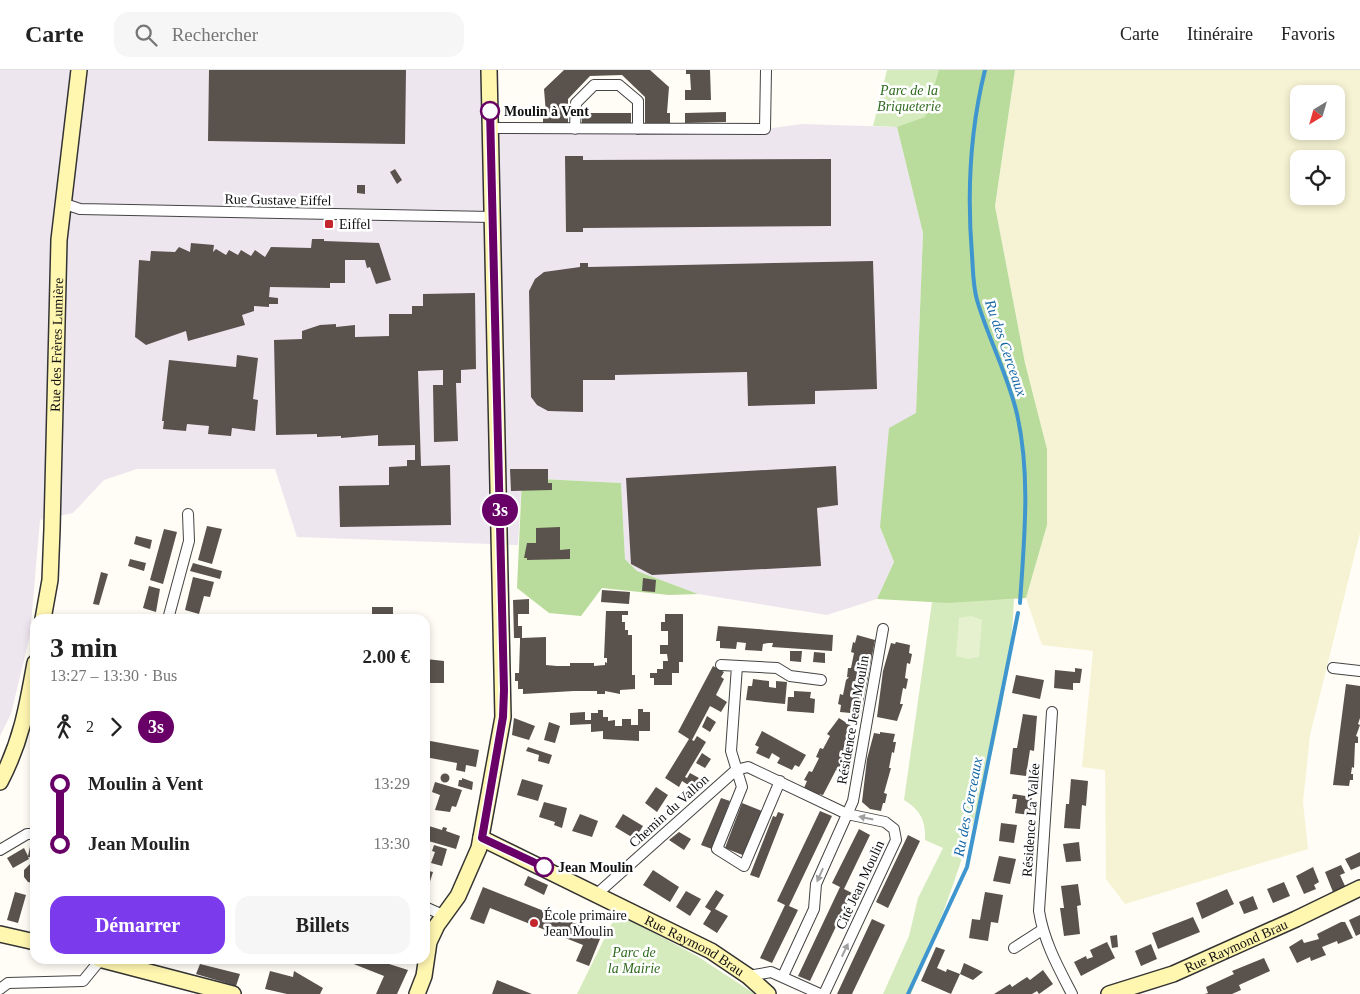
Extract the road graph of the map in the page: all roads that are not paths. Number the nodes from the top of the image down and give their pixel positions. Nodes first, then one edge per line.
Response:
1 (79, 70) edge
2 (489, 70) edge
3 (766, 70) edge
4 (491, 128) junction
5 (575, 129) junction
6 (638, 129) junction
7 (65, 204) junction
8 (492, 217) junction
9 (188, 514) dead end
10 (44, 614) edge
11 (169, 614) edge
12 (883, 629) dead end
13 (721, 665) dead end
14 (737, 666) junction
15 (1333, 668) dead end
16 (1360, 671) edge
17 (821, 680) dead end
18 (30, 692) edge
19 (1052, 712) dead end
20 (736, 770) junction
21 (0, 782) edge
22 (780, 782) junction
23 (847, 814) junction
24 (30, 834) edge
25 (482, 838) junction
26 (0, 850) edge
27 (1360, 888) edge
28 (598, 893) junction
29 (430, 909) edge
30 (444, 915) junction
31 (1042, 930) junction
32 (1, 936) edge
33 (430, 940) edge
34 (30, 941) edge
35 (1014, 948) dead end
36 (96, 964) edge
37 (119, 964) edge
38 (425, 964) edge
39 (748, 976) junction
40 (782, 976) junction
41 (0, 989) edge
42 (233, 994) edge
43 (417, 994) edge
44 (768, 994) edge
45 (820, 994) edge
46 (824, 994) edge
47 (1072, 994) edge
48 (1110, 994) edge

1 - 7 street, Rue des Frères Lumière
2 - 4 street
3 - 6 street
4 - 5 street
4 - 8 street
5 - 6 street
5 - 6 street
7 - 8 street, Rue Gustave Eiffel
7 - 10 street, Rue des Frères Lumière
8 - 25 street
9 - 11 street
12 - 23 street, Résidence Jean Moulin
13 - 14 street
14 - 17 street
14 - 20 street
15 - 16 street
18 - 21 street
19 - 31 street, Résidence La Vallée
20 - 22 street
20 - 22 street
20 - 28 street, Chemin du Vallon
22 - 23 street
23 -> 40 street
46 -> 23 street, Cité Jean Moulin
24 - 26 street
25 - 28 street, Rue Raymond Brau
25 - 30 street
27 - 48 street, Rue Raymond Brau
28 - 39 street, Rue Raymond Brau
29 - 30 street
30 - 33 street
31 - 35 street
31 - 47 street, Résidence La Vallée
32 - 34 street
36 - 41 street
37 - 42 street
38 - 43 street
39 - 40 street
39 - 44 street, Rue Raymond Brau
40 - 45 street

